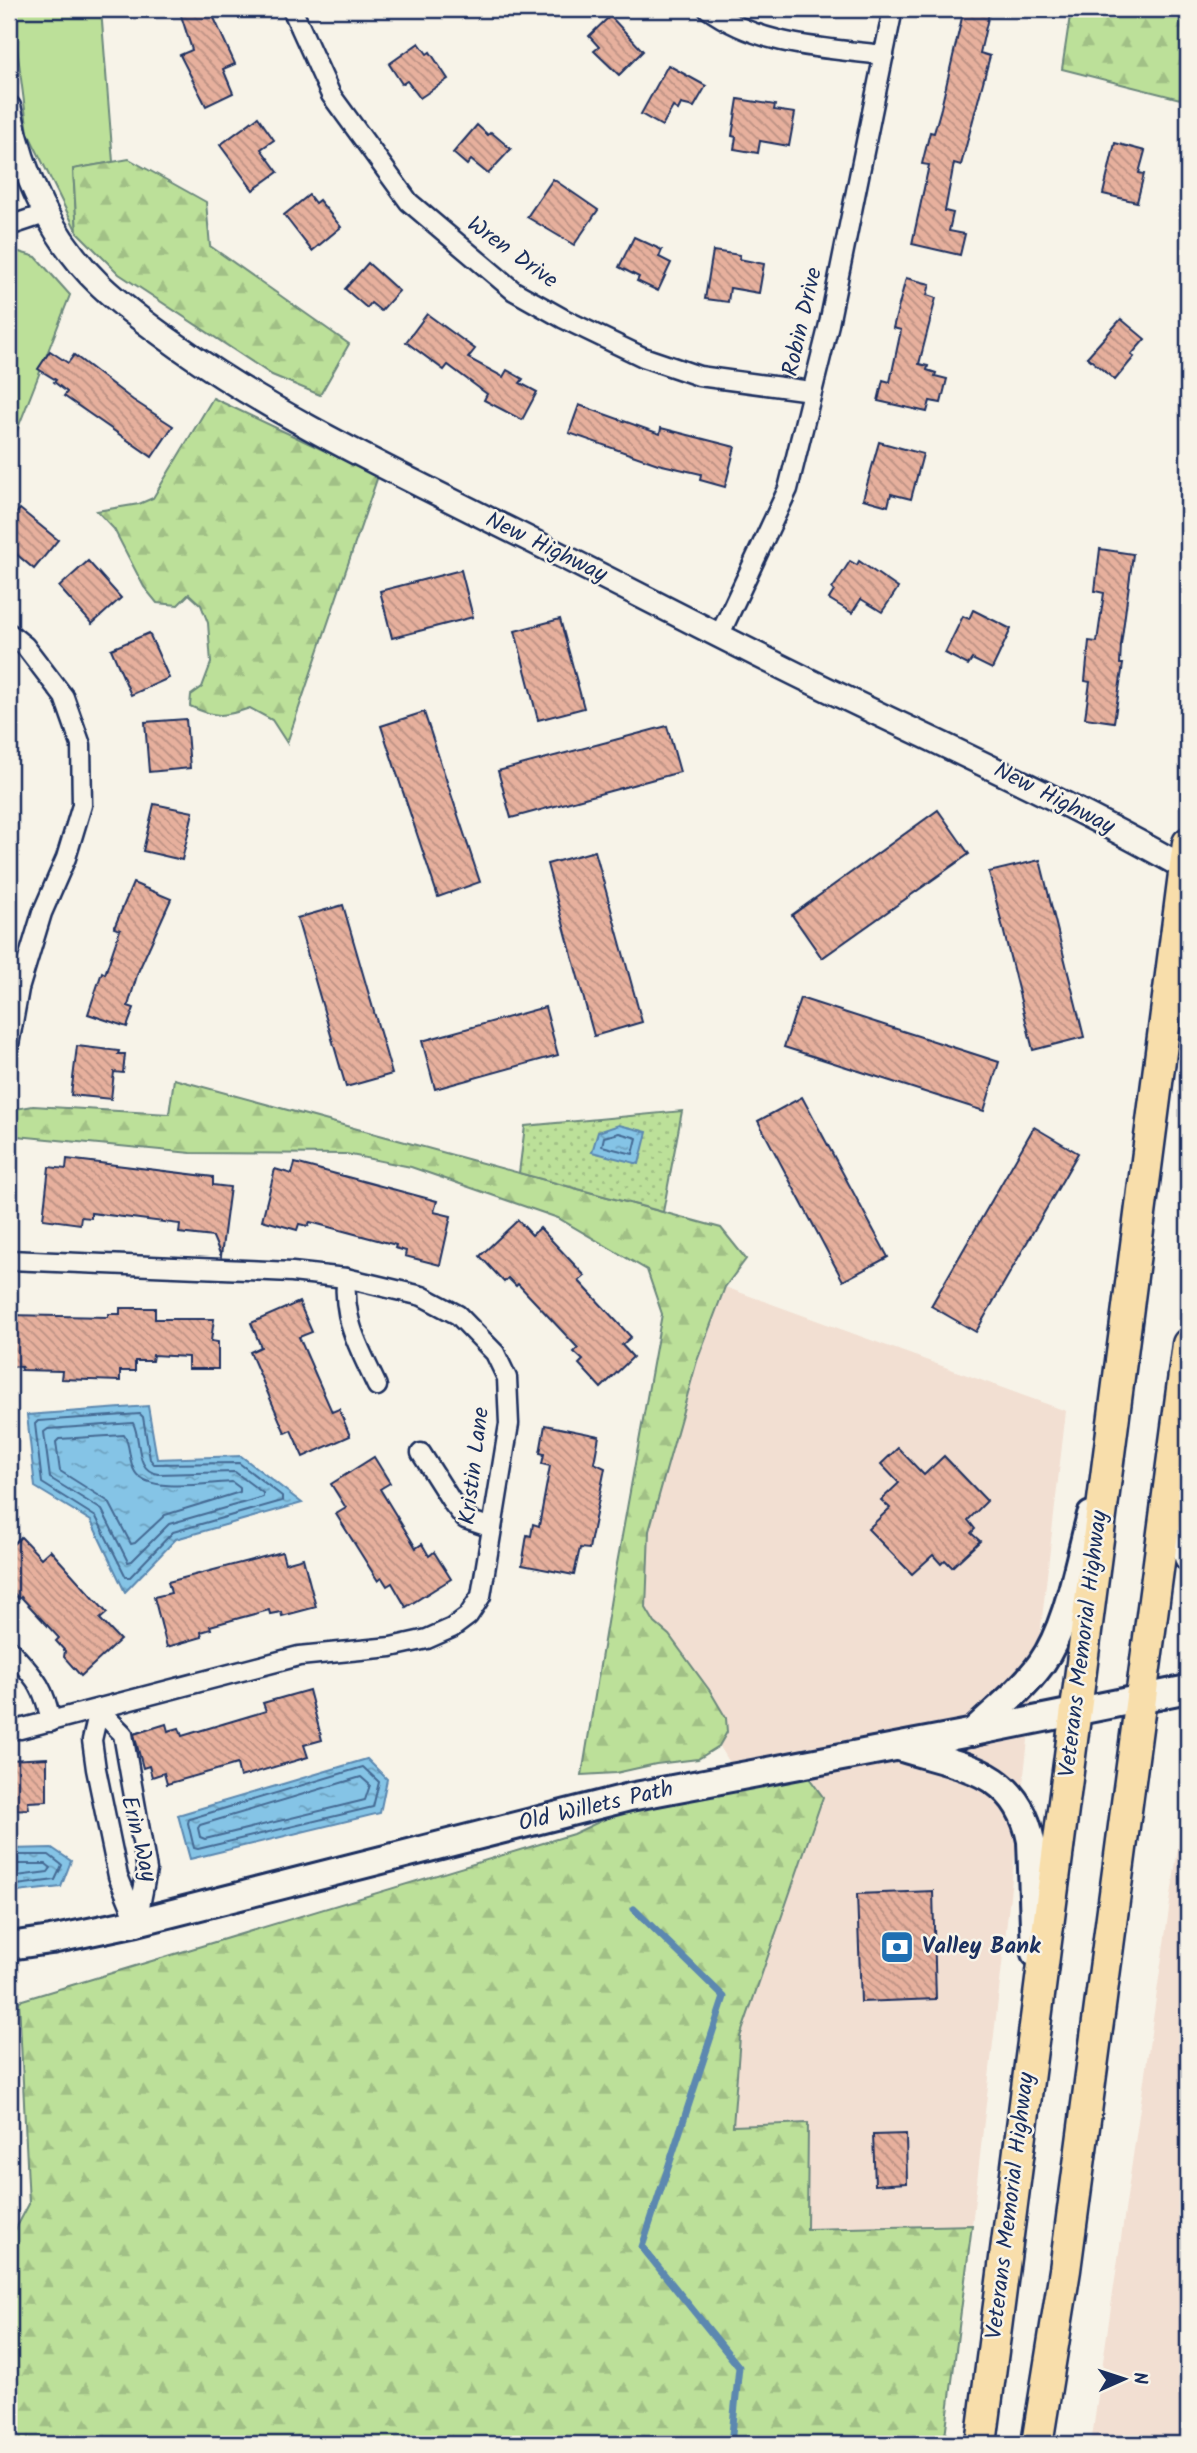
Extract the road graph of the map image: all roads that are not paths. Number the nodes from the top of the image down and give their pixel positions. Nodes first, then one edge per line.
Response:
1 (292, 9) edge
2 (708, 9) edge
3 (893, 9) edge
4 (884, 55) junction
5 (9, 108) edge
6 (45, 214) junction
7 (9, 226) edge
8 (811, 391) junction
9 (9, 633) edge
10 (720, 634) junction
11 (1187, 861) edge
12 (9, 1045) edge
13 (9, 1260) edge
14 (345, 1278) junction
15 (1188, 1344) edge
16 (377, 1386) dead end
17 (1109, 1450) junction
18 (421, 1453) dead end
19 (1170, 1481) junction
20 (492, 1528) junction
21 (1188, 1558) edge
22 (9, 1649) edge
23 (1188, 1689) edge
24 (1142, 1699) junction
25 (99, 1710) junction
26 (1076, 1712) junction
27 (51, 1722) junction
28 (9, 1729) edge
29 (972, 1733) junction
30 (897, 1747) junction
31 (138, 1922) junction
32 (9, 1946) edge
33 (1036, 2006) junction
34 (981, 2444) edge
35 (1037, 2444) edge

1 - 8 street, Wren Drive
2 - 4 street
3 - 4 street, Robin Drive
4 - 8 street, Robin Drive
5 - 6 street, New Highway
6 - 7 street
6 - 10 street, New Highway
8 - 10 street, Robin Drive
9 - 12 street
10 - 11 street, New Highway
11 - 17 highway, Veterans Memorial Highway
13 - 14 street, Kristin Lane
14 - 16 street
14 - 20 street, Kristin Lane
15 - 19 highway
17 - 26 highway, Veterans Memorial Highway
17 - 29 main road
18 - 20 street
19 - 21 main road
19 - 24 highway
20 - 25 street, Kristin Lane
22 - 27 street
23 - 24 main road, Old Willets Path
24 - 26 main road, Old Willets Path
24 - 35 highway
25 - 27 street, Kristin Lane
25 - 31 street, Erin Way
25 - 31 street, Erin Way
26 - 29 main road, Old Willets Path
26 - 33 highway, Veterans Memorial Highway
27 - 28 street, Kristin Lane
29 - 30 main road, Old Willets Path
30 - 31 main road, Old Willets Path
30 - 33 main road
31 - 32 main road, Old Willets Path
33 - 34 highway, Veterans Memorial Highway

